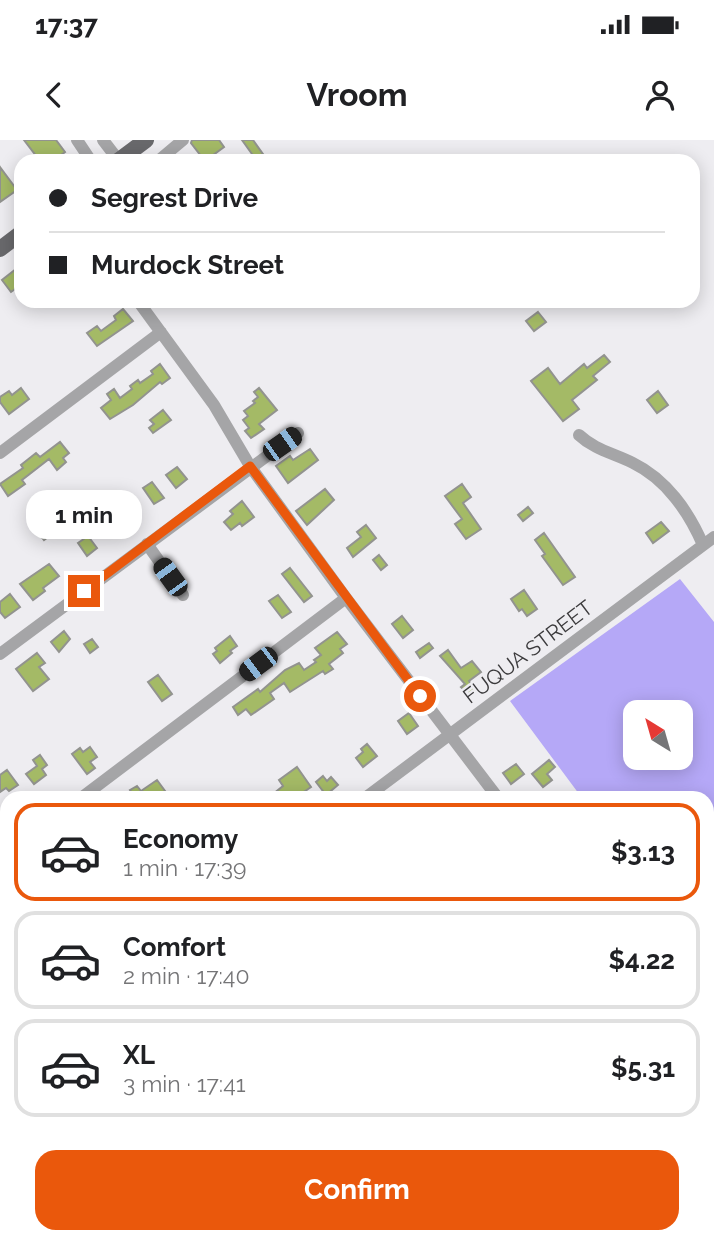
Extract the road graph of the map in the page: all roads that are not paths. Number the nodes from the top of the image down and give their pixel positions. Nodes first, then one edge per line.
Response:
1 (103, 140) edge
2 (145, 140) edge
3 (183, 140) edge
4 (114, 154) edge
5 (128, 154) edge
6 (166, 154) edge
7 (14, 238) edge
8 (0, 249) edge
9 (143, 308) edge
10 (161, 332) junction
11 (298, 433) dead end
12 (579, 435) dead end
13 (0, 453) edge
14 (250, 466) junction
15 (709, 541) edge
16 (146, 544) junction
17 (183, 595) dead end
18 (346, 598) junction
19 (0, 654) edge
20 (449, 735) junction
21 (90, 791) edge
22 (374, 791) edge
23 (493, 791) edge

1 - 4 street
2 - 5 main road
3 - 6 street
7 - 8 main road
9 - 10 street
10 - 13 street
10 - 14 street
11 - 14 street
12 - 15 street
14 - 16 street
14 - 18 street
15 - 20 street, FUQUA STREET
16 - 17 street
16 - 19 street
18 - 20 street
18 - 21 street
20 - 22 street, FUQUA STREET
20 - 23 street

